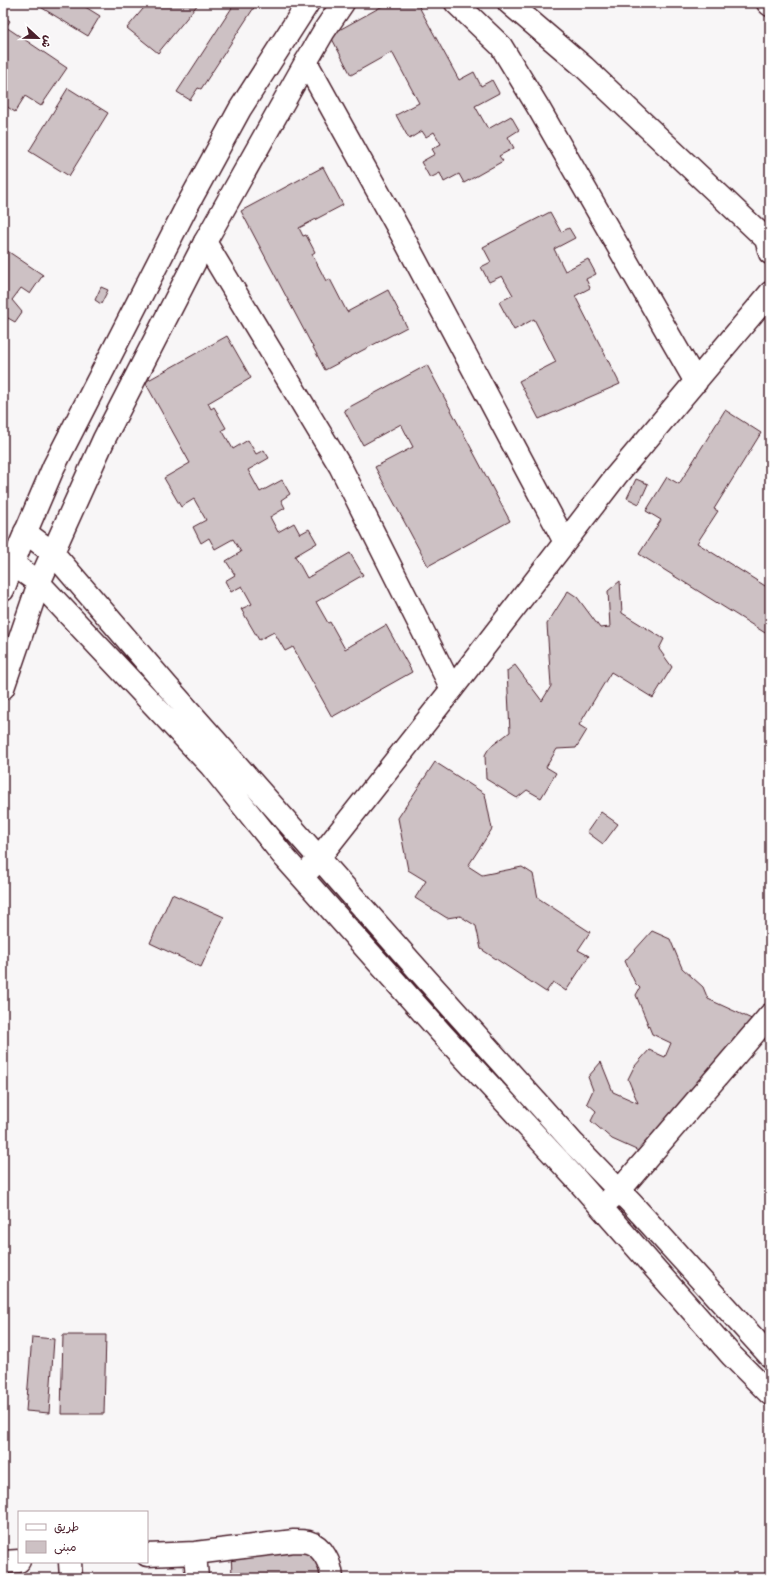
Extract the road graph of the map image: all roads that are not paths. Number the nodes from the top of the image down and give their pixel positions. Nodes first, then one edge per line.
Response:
1 (308, 3) edge
2 (343, 3) edge
3 (456, 3) edge
4 (509, 3) edge
5 (306, 62) junction
6 (205, 242) junction
7 (769, 242) edge
8 (770, 294) edge
9 (696, 382) junction
10 (25, 532) junction
11 (565, 542) junction
12 (53, 552) junction
13 (13, 564) junction
14 (39, 583) junction
15 (3, 590) edge
16 (3, 688) edge
17 (452, 688) junction
18 (320, 858) junction
19 (303, 877) junction
20 (770, 1015) edge
21 (619, 1191) junction
22 (601, 1207) junction
23 (770, 1356) edge
24 (770, 1394) edge
25 (195, 1553) junction
26 (148, 1555) edge
27 (18, 1561) edge
28 (3, 1562) edge
29 (70, 1563) edge
30 (71, 1578) edge
31 (197, 1578) edge
32 (332, 1578) edge

1 - 10 street
2 - 5 street
3 - 9 street
4 - 7 street
5 - 6 street
5 - 11 street
6 - 12 street
6 - 17 street
8 - 9 street
9 - 11 street
10 - 12 street
10 - 13 street
11 - 17 street
12 - 14 street
12 - 18 street
13 - 14 street
13 - 15 street
14 - 16 street
14 - 19 street
17 - 18 street
18 - 19 street
18 - 21 street
19 - 22 street
20 - 21 street
21 - 22 street
21 - 23 street
22 - 24 street
25 - 26 street
25 - 31 street
25 - 32 street
27 - 28 street
29 - 30 street

